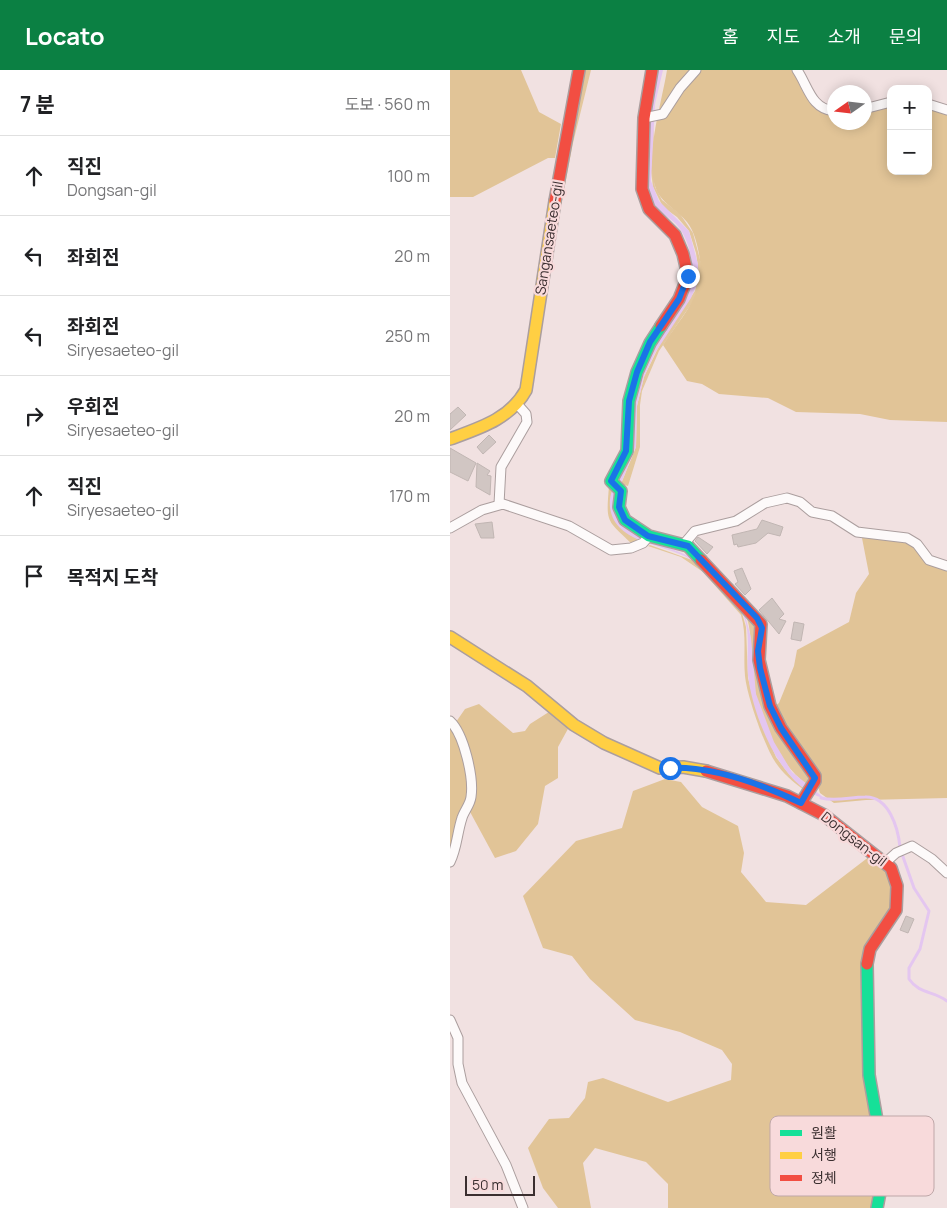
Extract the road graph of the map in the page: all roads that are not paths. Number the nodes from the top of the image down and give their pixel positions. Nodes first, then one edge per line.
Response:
1 (579, 70) edge
2 (652, 70) edge
3 (696, 70) edge
4 (797, 70) edge
5 (887, 103) edge
6 (932, 105) edge
7 (872, 107) edge
8 (827, 110) edge
9 (947, 110) edge
10 (649, 118) junction
11 (518, 405) junction
12 (450, 439) edge
13 (499, 504) junction
14 (450, 528) edge
15 (646, 540) junction
16 (684, 544) junction
17 (947, 566) edge
18 (450, 637) edge
19 (450, 721) edge
20 (807, 793) junction
21 (450, 862) edge
22 (886, 862) junction
23 (947, 873) edge
24 (450, 1020) edge
25 (876, 1116) edge
26 (524, 1208) edge

1 - 11 street, Sangansaeteo-gil
2 - 10 street
3 - 10 street
4 - 8 street
5 - 7 street
6 - 9 street
10 - 15 street
11 - 12 street
11 - 13 street
13 - 14 street
13 - 15 street
15 - 16 street
16 - 17 street
16 - 20 street
18 - 20 street, Dongsan-gil
19 - 21 street
20 - 22 street, Dongsan-gil
22 - 23 street
22 - 25 street, Dongsan-gil
24 - 26 street

